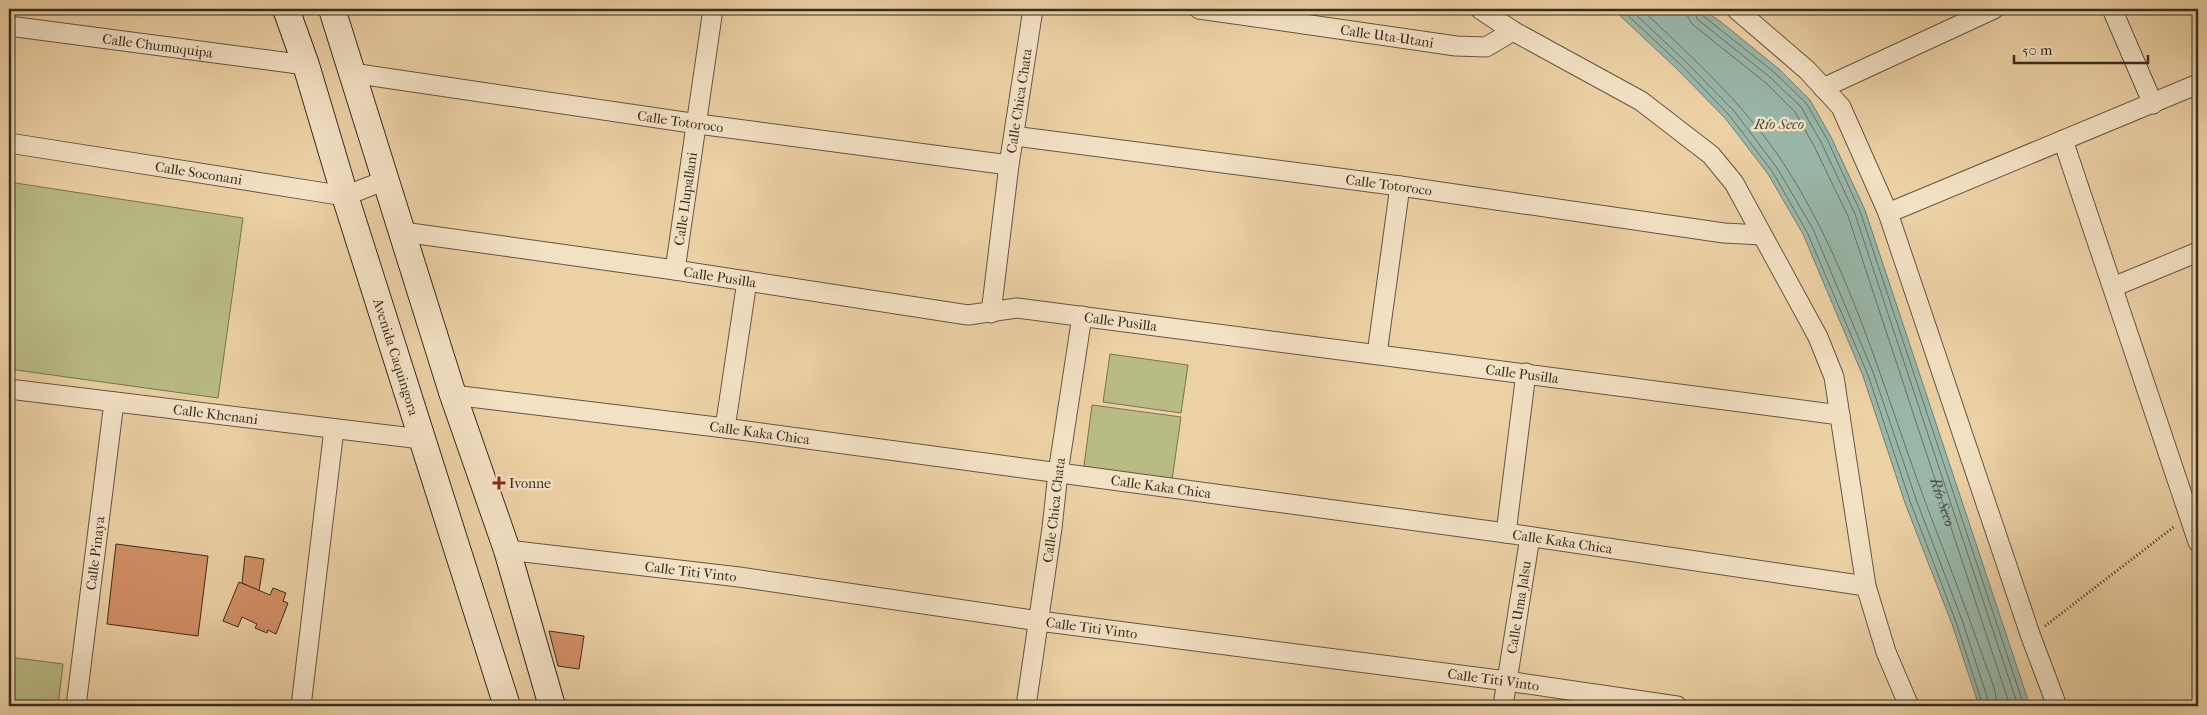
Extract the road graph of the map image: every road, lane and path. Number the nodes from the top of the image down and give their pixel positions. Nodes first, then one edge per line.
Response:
1 (286, 9) edge
2 (332, 9) edge
3 (714, 9) edge
4 (1033, 9) edge
5 (1199, 9) edge
6 (1480, 9) edge
7 (1736, 9) edge
8 (1994, 9) edge
9 (2112, 9) edge
10 (9, 26) edge
11 (1513, 31) junction
12 (306, 65) junction
13 (352, 73) junction
14 (2198, 84) edge
15 (1823, 88) junction
16 (2153, 104) junction
17 (698, 124) junction
18 (1014, 136) junction
19 (2064, 140) junction
20 (9, 143) edge
21 (1010, 165) junction
22 (386, 180) junction
23 (1400, 186) junction
24 (345, 196) junction
25 (1888, 213) junction
26 (403, 232) junction
27 (1762, 235) junction
28 (2198, 252) edge
29 (675, 270) junction
30 (746, 281) junction
31 (2112, 287) junction
32 (991, 313) junction
33 (1082, 316) junction
34 (1377, 354) junction
35 (1526, 373) junction
36 (9, 389) edge
37 (453, 395) junction
38 (114, 402) junction
39 (1840, 415) junction
40 (725, 428) junction
41 (334, 429) junction
42 (421, 439) junction
43 (1058, 472) junction
44 (2194, 512) edge
45 (1506, 533) junction
46 (1530, 538) junction
47 (2198, 542) edge
48 (507, 550) junction
49 (1866, 586) junction
50 (1039, 621) junction
51 (2032, 637) junction
52 (1507, 681) junction
53 (76, 706) edge
54 (302, 706) edge
55 (507, 706) edge
56 (552, 706) edge
57 (1026, 706) edge
58 (1503, 706) edge
59 (1677, 706) edge
60 (1909, 706) edge
61 (2058, 706) edge

1 - 12 street, Avenida Caquingora
2 - 13 street
3 - 17 street, Calle Llupallani
4 - 18 street, Calle Chica Chata
5 - 11 street, Calle Uta-Utani
6 - 11 street
7 - 15 street
8 - 15 street
9 - 16 street
10 - 12 street, Calle Chumuquipa
11 - 27 street
12 - 24 street, Avenida Caquingora
13 - 17 street, Calle Totoroco
13 - 22 street
14 - 16 street
15 - 25 street
16 - 19 street
17 - 21 street, Calle Totoroco
17 - 29 street, Calle Llupallani
18 - 21 street, Calle Chica Chata
18 - 23 street, Calle Totoroco
19 - 25 street
19 - 31 street
20 - 24 street, Calle Soconani
21 - 32 street, Calle Chica Chata
22 - 24 street
22 - 26 street
23 - 27 street, Calle Totoroco
23 - 34 street
24 - 42 street, Avenida Caquingora
25 - 51 street
26 - 29 street, Calle Pusilla
26 - 37 street
27 - 39 street
28 - 31 street
29 - 30 street, Calle Pusilla
30 - 32 street, Calle Pusilla
30 - 40 street
31 - 44 street
32 - 33 street, Calle Pusilla
33 - 34 street, Calle Pusilla
33 - 43 street, Calle Chica Chata
34 - 35 street, Calle Pusilla
35 - 39 street, Calle Pusilla
35 - 45 street
36 - 38 street, Calle Khenani
37 - 40 street, Calle Kaka Chica
37 - 48 street
38 - 41 street, Calle Khenani
38 - 53 street, Calle Pinaya
39 - 49 street
40 - 43 street, Calle Kaka Chica
41 - 42 street, Calle Khenani
41 - 54 street
42 - 55 street, Avenida Caquingora
43 - 45 street, Calle Kaka Chica
43 - 50 street, Calle Chica Chata
44 - 47 street
44 - 51 path
45 - 46 street, Calle Kaka Chica
46 - 49 street, Calle Kaka Chica
46 - 52 street, Calle Uma Jalsu
48 - 50 street, Calle Titi Vinto
48 - 56 street
49 - 60 street
50 - 52 street, Calle Titi Vinto
50 - 57 street, Calle Chica Chata
51 - 61 street
52 - 58 street, Calle Uma Jalsu
52 - 59 street, Calle Titi Vinto

